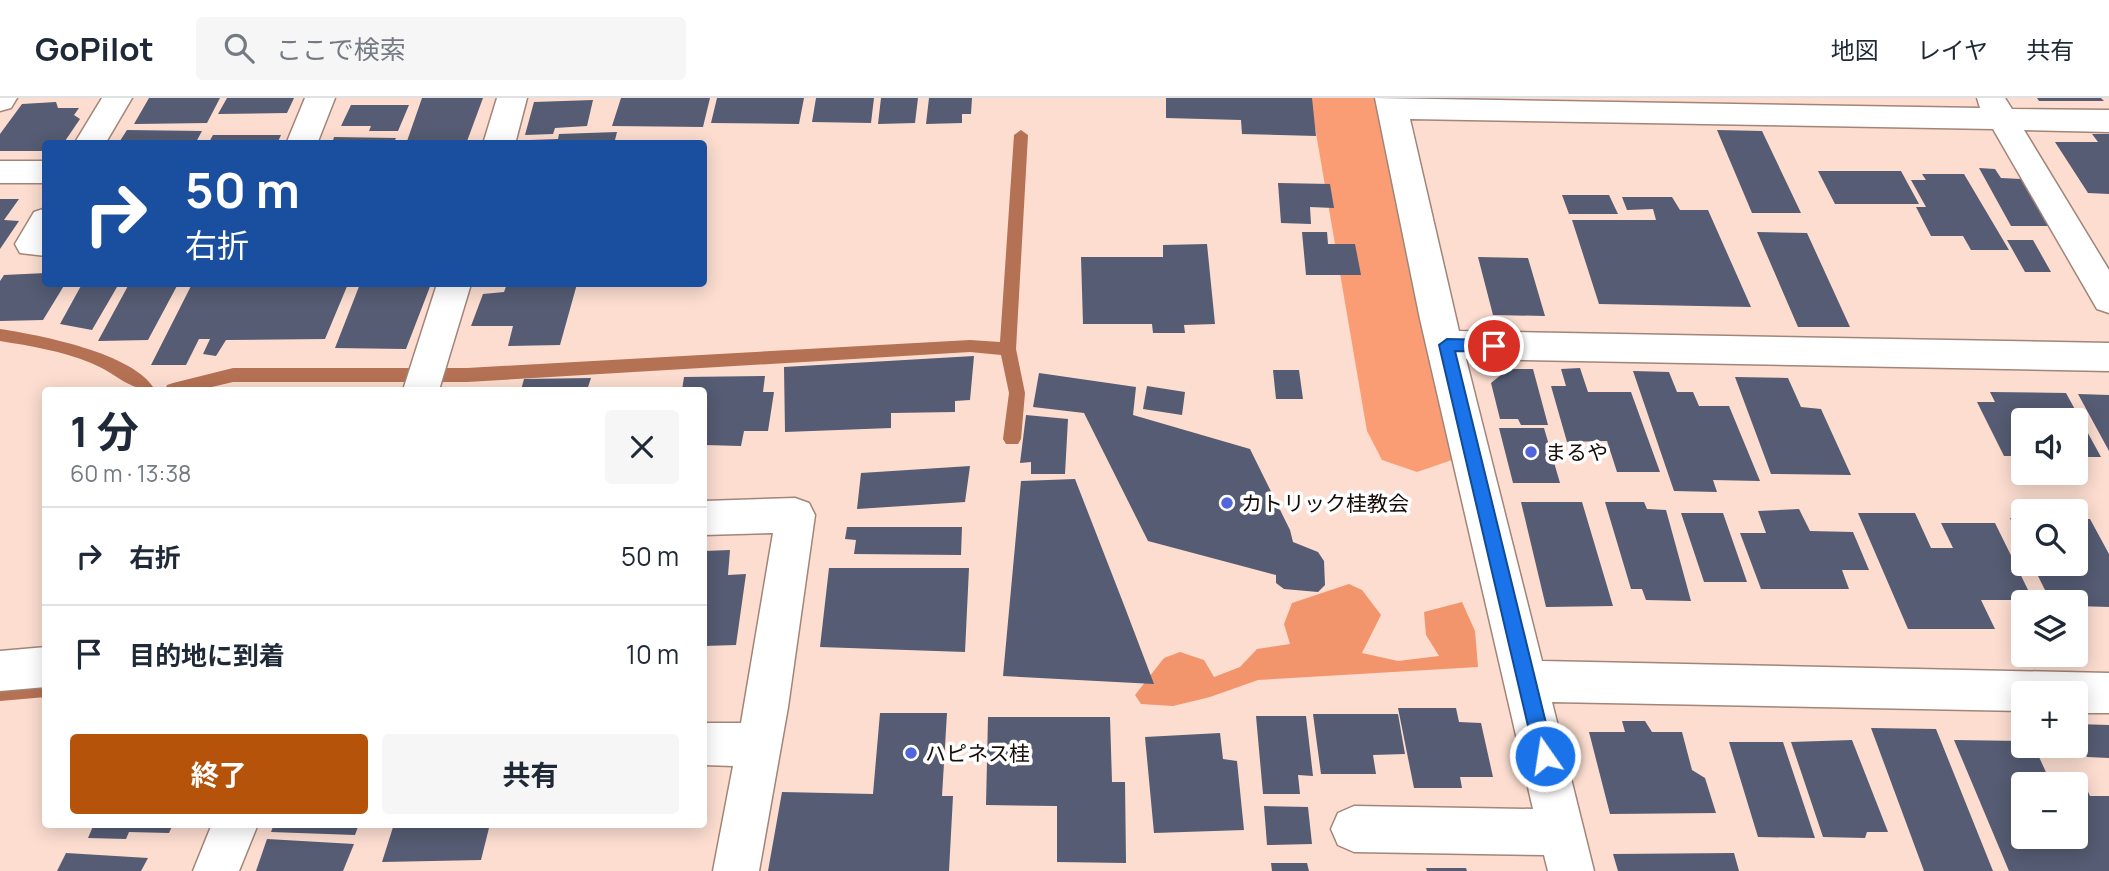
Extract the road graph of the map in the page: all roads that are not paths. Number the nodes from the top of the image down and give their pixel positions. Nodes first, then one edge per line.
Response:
1 (117, 98) edge
2 (320, 98) edge
3 (512, 98) edge
4 (1391, 103) edge
5 (1996, 108) edge
6 (2109, 121) edge
7 (91, 140) edge
8 (303, 140) edge
9 (500, 140) edge
10 (0, 172) edge
11 (42, 172) edge
12 (42, 227) edge
13 (42, 244) edge
14 (453, 287) edge
15 (2109, 300) edge
16 (1447, 345) junction
17 (2109, 357) edge
18 (422, 387) edge
19 (707, 518) edge
20 (42, 667) edge
21 (0, 671) edge
22 (1527, 681) junction
23 (2109, 693) edge
24 (707, 744) edge
25 (759, 745) junction
26 (233, 828) edge
27 (1354, 828) dead end
28 (1567, 851) edge
29 (216, 871) edge
30 (736, 871) edge

1 - 7 street
2 - 8 street
3 - 9 street
4 - 5 street
4 - 16 street
5 - 6 street
5 - 15 street
10 - 11 street
12 - 13 street
14 - 18 street
16 - 17 street
16 - 22 street
19 - 25 street
20 - 21 street
22 - 23 street
22 - 28 street
24 - 25 street
25 - 30 street
26 - 29 street
27 - 28 street

